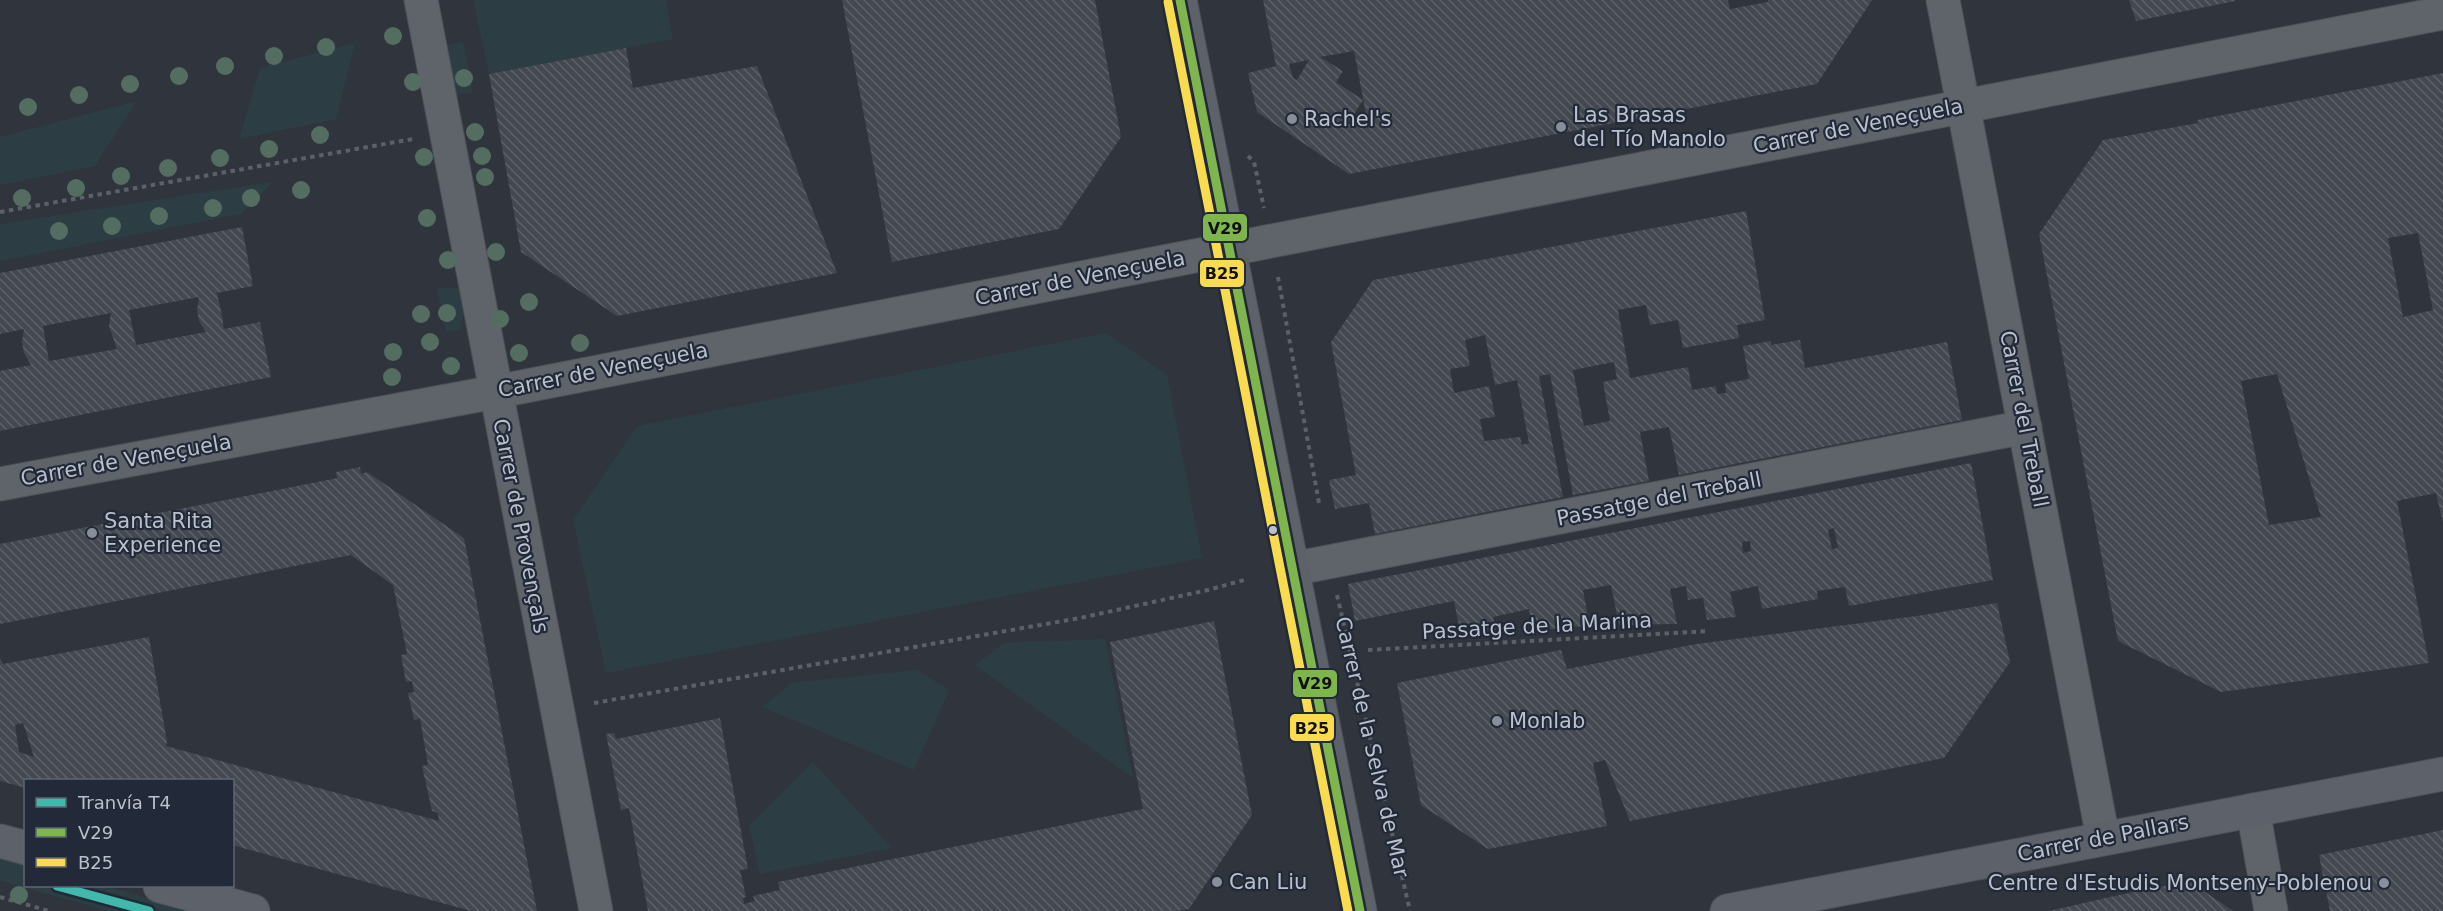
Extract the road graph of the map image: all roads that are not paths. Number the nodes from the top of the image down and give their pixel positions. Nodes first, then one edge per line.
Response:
1 (421, 0) edge
2 (1180, 0) edge
3 (1943, 0) edge
4 (2443, 14) edge
5 (1964, 106) junction
6 (1229, 249) junction
7 (495, 392) junction
8 (2025, 427) junction
9 (0, 484) edge
10 (1293, 569) junction
11 (2443, 774) edge
12 (2253, 810) junction
13 (2103, 838) junction
14 (0, 841) edge
15 (24, 847) edge
16 (167, 887) edge
17 (253, 911) edge
18 (596, 911) edge
19 (1360, 911) edge
20 (1727, 911) edge
21 (2271, 911) edge

1 - 7 street, Carrer de Provençals
2 - 6 street, Carrer de la Selva de Mar
3 - 5 street, Carrer del Treball
4 - 5 street, Carrer de Veneçuela
5 - 6 street, Carrer de Veneçuela
5 - 8 street, Carrer del Treball
6 - 7 street, Carrer de Veneçuela
6 - 10 street, Carrer de la Selva de Mar
7 - 9 street, Carrer de Veneçuela
7 - 18 street, Carrer de Provençals
8 - 10 street, Passatge del Treball
8 - 13 street, Carrer del Treball
10 - 19 street, Carrer de la Selva de Mar
11 - 12 street, Carrer de Pallars
12 - 13 street, Carrer de Pallars
12 - 21 street
13 - 20 street, Carrer de Pallars
14 - 15 street
16 - 17 street

